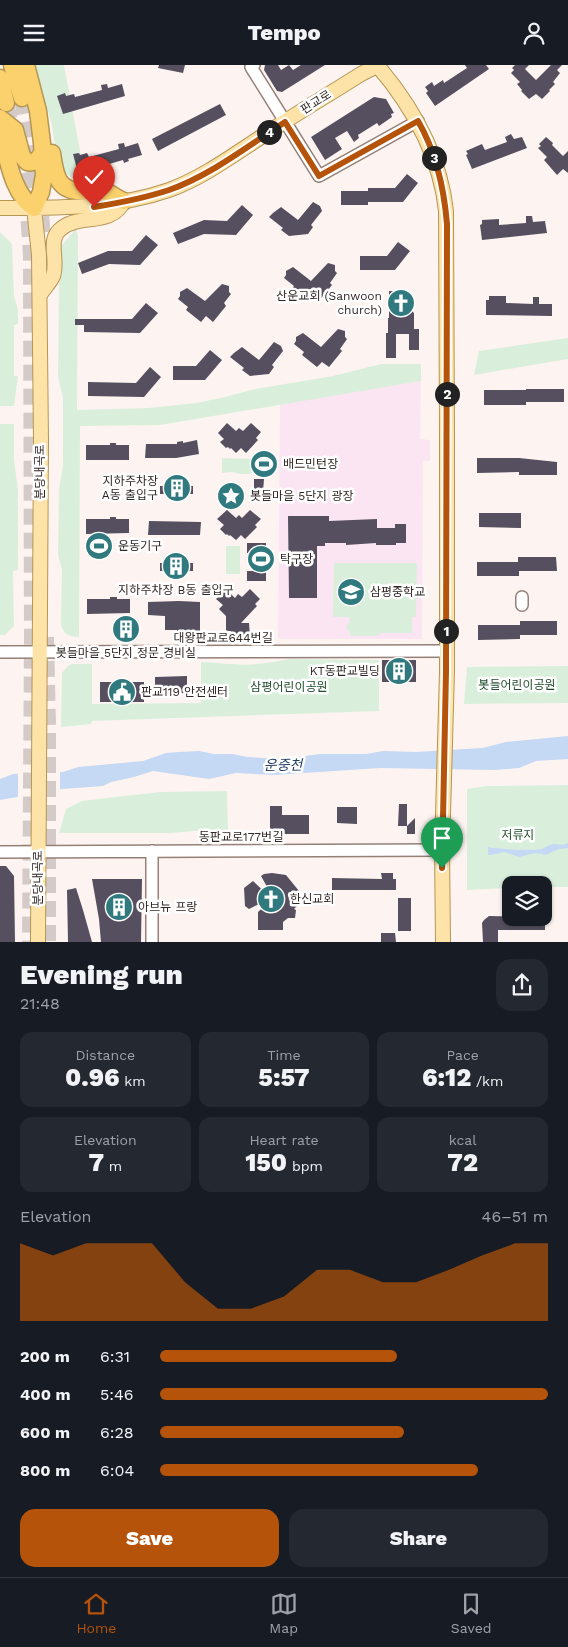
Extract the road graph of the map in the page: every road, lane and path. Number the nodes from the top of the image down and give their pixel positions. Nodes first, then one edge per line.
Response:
1 (12, 65) edge
2 (254, 65) edge
3 (378, 65) edge
4 (27, 68) edge
5 (0, 77) edge
6 (22, 98) tunnel mouth
7 (3, 110) edge
8 (418, 121) junction
9 (285, 122) junction
10 (0, 131) edge
11 (43, 150) junction
12 (124, 201) junction
13 (0, 208) edge
14 (34, 208) junction
15 (40, 295) junction
16 (446, 651) junction
17 (0, 652) edge
18 (39, 652) junction
19 (442, 850) junction
20 (39, 851) junction
21 (152, 851) junction
22 (0, 852) edge
23 (38, 942) edge
24 (152, 942) edge
25 (443, 942) edge

1 - 6 highway
2 - 9 street
3 - 8 main road
3 - 9 main road, 판교로
4 - 11 highway
4 - 12 highway
5 - 7 highway
7 - 11 highway
8 - 9 street
8 - 16 main road
9 - 12 main road, 판교로
10 - 14 highway
11 - 14 highway
12 - 14 main road, 판교로
12 - 15 main road
13 - 14 main road, 판교로
14 - 15 main road, 분당내곡로
15 - 18 main road, 분당내곡로
16 - 18 street, 대왕판교로644번길
16 - 19 main road
17 - 18 street, 대왕판교로644번길
18 - 20 main road, 분당내곡로
19 - 21 street, 동판교로177번길
19 - 25 main road
20 - 21 street, 동판교로177번길
20 - 22 street, 동판교로177번길
20 - 23 main road, 분당내곡로
21 - 24 street

